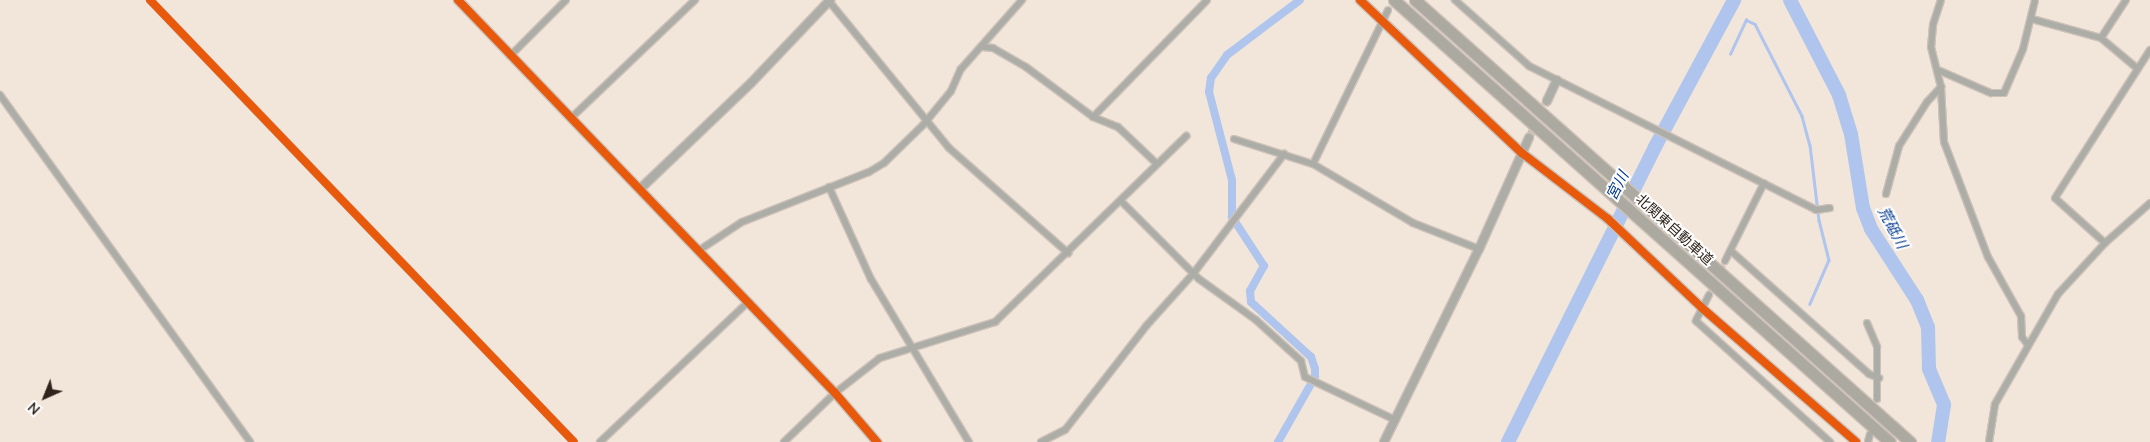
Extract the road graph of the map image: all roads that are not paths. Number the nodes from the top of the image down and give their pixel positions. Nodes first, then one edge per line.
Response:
1 (150, 0) edge
2 (458, 0) edge
3 (566, 0) edge
4 (695, 0) edge
5 (829, 0) edge
6 (1022, 0) edge
7 (1207, 0) edge
8 (1360, 0) edge
9 (1394, 0) edge
10 (1415, 0) edge
11 (1455, 0) edge
12 (1942, 0) edge
13 (2035, 0) edge
14 (2126, 0) edge
15 (1388, 10) dead end
16 (1383, 20) junction
17 (2032, 20) junction
18 (2101, 38) junction
19 (983, 47) junction
20 (2150, 50) edge
21 (510, 56) junction
22 (2138, 69) junction
23 (1938, 70) junction
24 (1557, 80) junction
25 (1941, 87) junction
26 (0, 95) edge
27 (1547, 101) tunnel mouth
28 (1093, 117) junction
29 (571, 118) junction
30 (926, 121) junction
31 (1186, 136) dead end
32 (1529, 138) tunnel mouth
33 (1234, 139) dead end
34 (1522, 153) junction
35 (1284, 154) junction
36 (1157, 164) junction
37 (1313, 164) junction
38 (1764, 183) junction
39 (829, 187) junction
40 (640, 189) junction
41 (1886, 194) dead end
42 (1121, 201) junction
43 (2150, 203) edge
44 (1830, 208) dead end
45 (2105, 243) junction
46 (1479, 249) junction
47 (698, 251) junction
48 (1731, 251) junction
49 (1068, 253) junction
50 (1725, 261) tunnel mouth
51 (1193, 274) junction
52 (1709, 295) tunnel mouth
53 (748, 302) junction
54 (1702, 308) junction
55 (1867, 323) dead end
56 (2028, 345) junction
57 (914, 347) junction
58 (1879, 378) junction
59 (835, 393) junction
60 (1877, 399) dead end
61 (1395, 420) junction
62 (1880, 437) edge
63 (250, 442) edge
64 (574, 442) edge
65 (600, 442) edge
66 (784, 442) edge
67 (877, 442) edge
68 (969, 442) edge
69 (1041, 442) edge
70 (1384, 442) edge
71 (1830, 442) edge
72 (1856, 442) edge
73 (1868, 442) edge
74 (1910, 442) edge
75 (1989, 442) edge

1 - 64 street
2 - 21 street
3 - 21 street
4 - 29 street
5 - 30 street
5 - 40 street
6 - 19 street
7 - 28 street
8 - 16 street
9 - 62 highway, 北関東自動車道
10 - 74 highway, 北関東自動車道
11 - 24 street
12 - 23 street
13 - 17 street
14 - 18 street
15 - 16 street
16 - 34 street
16 - 37 street
17 - 18 street
17 - 23 street
18 - 22 street
19 - 28 street
19 - 30 street
20 - 22 street
21 - 29 street
22 - 45 street
23 - 25 street
24 - 27 street
24 - 38 street
25 - 41 street
25 - 56 street
26 - 63 street
28 - 36 street
29 - 40 street
30 - 39 street
30 - 49 street
31 - 36 street
32 - 34 street
33 - 35 street
34 - 46 street
34 - 54 street
35 - 37 street
35 - 51 street
36 - 42 street
37 - 46 street
38 - 44 street
38 - 48 street
39 - 47 street
39 - 57 street
40 - 47 street
42 - 49 street
42 - 51 street
43 - 45 street
45 - 56 street
46 - 61 street
47 - 53 street
48 - 50 street
48 - 58 street
49 - 57 street
51 - 61 street
51 - 69 street
52 - 54 street
53 - 59 street
53 - 65 street
54 - 71 street
54 - 72 street
55 - 58 street
56 - 75 street
57 - 59 street
57 - 68 street
58 - 60 street
59 - 66 street
59 - 67 street
61 - 70 street
62 - 73 street

